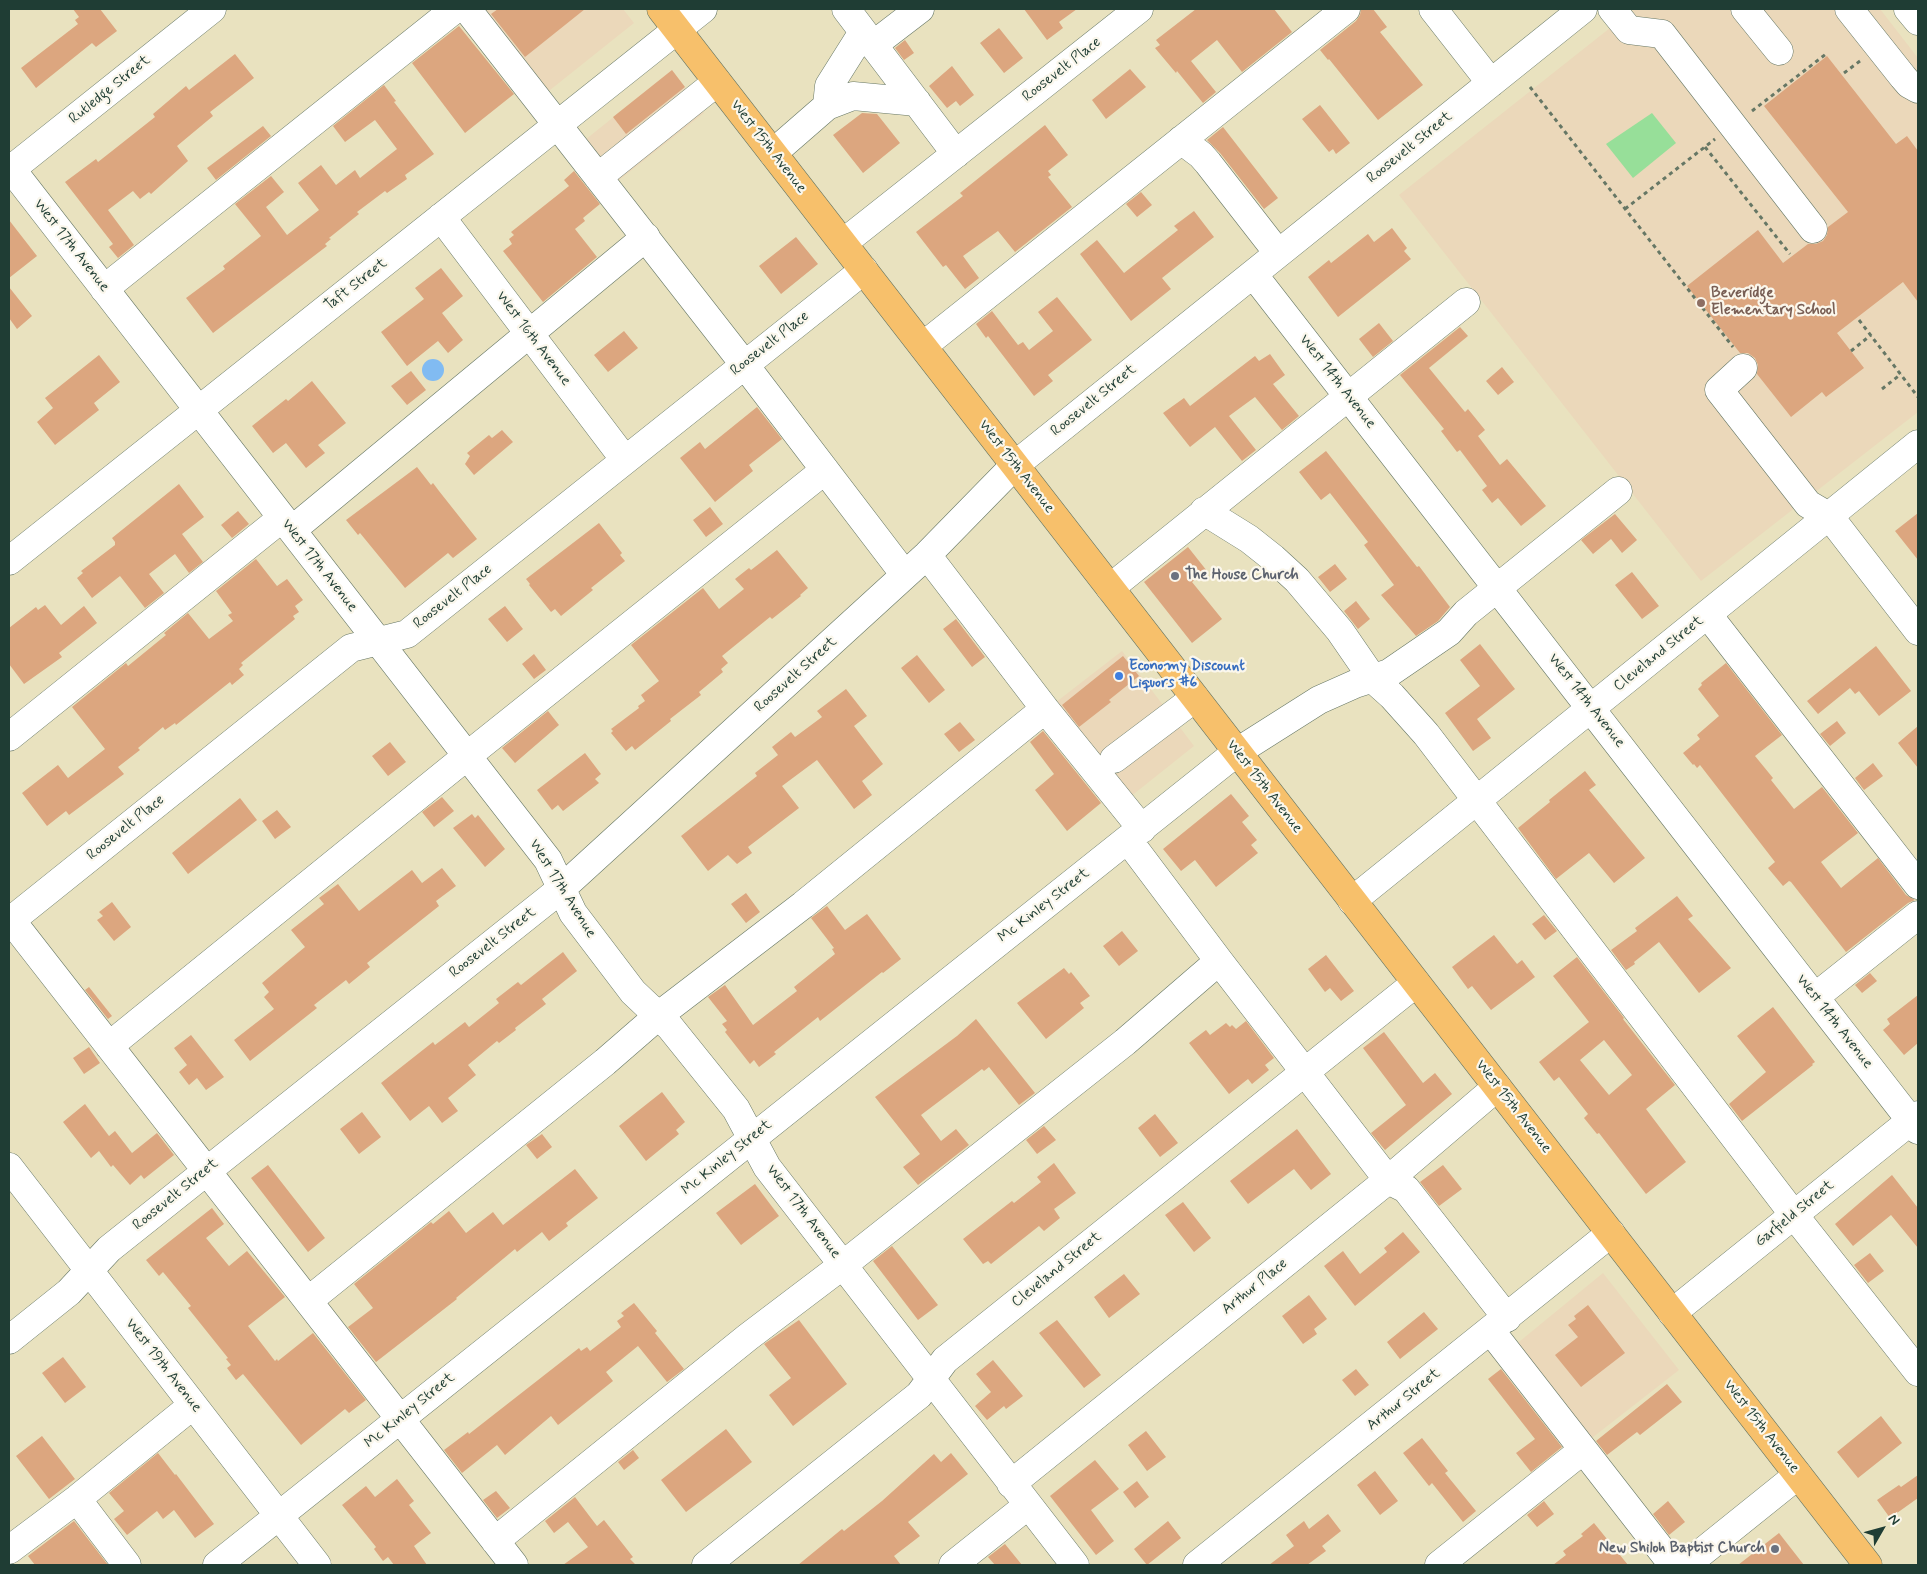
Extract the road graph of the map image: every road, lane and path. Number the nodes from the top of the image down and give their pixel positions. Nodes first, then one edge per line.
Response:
1 (212, 9) edge
2 (455, 9) edge
3 (467, 9) edge
4 (661, 9) edge
5 (703, 9) edge
6 (846, 9) edge
7 (920, 9) edge
8 (1139, 9) edge
9 (1346, 9) edge
10 (1433, 9) edge
11 (1583, 9) edge
12 (1612, 9) edge
13 (1745, 9) edge
14 (1849, 9) edge
15 (1908, 9) edge
16 (1918, 21) edge
17 (677, 30) junction
18 (868, 38) junction
19 (1778, 52) dead end
20 (717, 82) junction
21 (1491, 83) junction
22 (1530, 87) dead end
23 (1918, 88) edge
24 (916, 102) junction
25 (827, 106) junction
26 (557, 125) junction
27 (1181, 140) junction
28 (1705, 147) dead end
29 (773, 154) junction
30 (956, 154) junction
31 (9, 169) edge
32 (598, 178) junction
33 (441, 217) junction
34 (1813, 229) dead end
35 (646, 237) junction
36 (843, 243) junction
37 (1278, 254) junction
38 (1790, 254) dead end
39 (864, 270) junction
40 (1253, 274) junction
41 (104, 289) junction
42 (1466, 302) dead end
43 (1859, 320) dead end
44 (529, 334) junction
45 (1871, 335) junction
46 (923, 346) junction
47 (1851, 351) dead end
48 (1740, 361) joint
49 (744, 364) junction
50 (1900, 374) junction
51 (1882, 389) dead end
52 (1347, 396) junction
53 (1918, 397) edge
54 (198, 410) junction
55 (1918, 444) edge
56 (625, 460) junction
57 (1014, 465) junction
58 (825, 470) junction
59 (1618, 491) dead end
60 (1204, 511) junction
61 (1830, 517) junction
62 (287, 524) junction
63 (927, 555) junction
64 (9, 561) edge
65 (905, 575) junction
66 (1110, 588) junction
67 (1498, 588) junction
68 (1708, 615) junction
69 (1918, 631) edge
70 (378, 642) junction
71 (1373, 679) junction
72 (1195, 698) junction
73 (1045, 709) junction
74 (1592, 709) junction
75 (9, 737) edge
76 (1237, 752) junction
77 (467, 756) junction
78 (1114, 759) dead end
79 (1476, 802) junction
80 (1135, 835) junction
81 (1918, 885) edge
82 (561, 889) junction
83 (1352, 901) junction
84 (1918, 914) edge
85 (10, 921) edge
86 (1219, 961) junction
87 (1416, 982) junction
88 (1815, 997) junction
89 (658, 1016) junction
90 (109, 1046) junction
91 (1305, 1072) junction
92 (1497, 1087) junction
93 (1916, 1122) edge
94 (752, 1138) junction
95 (9, 1167) edge
96 (206, 1170) junction
97 (1388, 1180) junction
98 (1794, 1215) junction
99 (1611, 1233) junction
100 (843, 1265) junction
101 (89, 1271) junction
102 (308, 1301) junction
103 (1672, 1313) junction
104 (1499, 1325) junction
105 (9, 1340) edge
106 (1918, 1372) edge
107 (931, 1380) junction
108 (193, 1405) junction
109 (400, 1419) junction
110 (1583, 1450) junction
111 (1798, 1475) junction
112 (1011, 1484) junction
113 (77, 1499) junction
114 (1028, 1506) junction
115 (279, 1516) junction
116 (495, 1541) junction
117 (9, 1550) edge
118 (127, 1565) edge
119 (217, 1565) edge
120 (317, 1565) edge
121 (514, 1565) edge
122 (706, 1565) edge
123 (953, 1565) edge
124 (1075, 1565) edge
125 (1197, 1565) edge
126 (1439, 1565) edge
127 (1673, 1565) edge
128 (1686, 1565) edge
129 (1868, 1565) edge

1 - 31 street, Rutledge Street
2 - 41 street
3 - 26 street
4 - 17 main road, West 15th Avenue
5 - 17 street, Taft Street
6 - 18 street
7 - 18 street
8 - 30 street, Roosevelt Place
9 - 27 street
10 - 21 street
11 - 21 street, Roosevelt Street
12 - 34 street
13 - 19 street
14 - 23 street
15 - 16 street
17 - 20 main road, West 15th Avenue
17 - 26 street, Taft Street
18 - 24 street
18 - 25 street
20 - 29 main road, West 15th Avenue
20 - 32 street
21 - 37 street, Roosevelt Street
22 - 48 path
24 - 25 street
24 - 30 street
25 - 29 street
26 - 32 street
26 - 33 street, Taft Street
27 - 37 street
27 - 46 street
28 - 38 path
29 - 36 main road, West 15th Avenue
30 - 36 street, Roosevelt Place
31 - 41 street, West 17th Avenue
32 - 35 street
33 - 44 street, West 16th Avenue
33 - 54 street, Taft Street
35 - 44 street
35 - 49 street
36 - 39 main road, West 15th Avenue
37 - 40 street, Roosevelt Street
39 - 46 main road, West 15th Avenue
39 - 49 street, Roosevelt Place
40 - 52 street, West 14th Avenue
40 - 57 street, Roosevelt Street
41 - 54 street, West 17th Avenue
42 - 52 street
43 - 45 path
44 - 56 street, West 16th Avenue
44 - 62 street
45 - 47 path
45 - 50 path
46 - 57 main road, West 15th Avenue
48 - 61 street
49 - 56 street, Roosevelt Place
49 - 58 street
50 - 51 path
50 - 53 path
52 - 60 street
52 - 67 street, West 14th Avenue
54 - 62 street, West 17th Avenue
54 - 64 street, Taft Street
55 - 61 street, Cleveland Street
56 - 70 street, Roosevelt Place
57 - 63 street, Roosevelt Street
57 - 66 main road, West 15th Avenue
58 - 65 street
58 - 77 street
59 - 67 street, Mc Kinley Street
60 - 66 street
60 - 71 street
61 - 68 street, Cleveland Street
61 - 69 street
62 - 70 street, West 17th Avenue
62 - 75 street
63 - 65 street, Roosevelt Street
63 - 73 street
65 - 82 street, Roosevelt Street
66 - 72 main road, West 15th Avenue
67 - 71 street, Mc Kinley Street
67 - 74 street, West 14th Avenue
68 - 74 street, Cleveland Street
68 - 81 street
70 - 77 street, West 17th Avenue
70 - 85 street, Roosevelt Place
71 - 76 street, Mc Kinley Street
71 - 79 street
72 - 76 main road, West 15th Avenue
72 - 78 street
73 - 80 street
73 - 89 street
74 - 79 street, Cleveland Street
74 - 88 street, West 14th Avenue
76 - 80 street, Mc Kinley Street
76 - 83 main road, West 15th Avenue
77 - 82 street, West 17th Avenue
77 - 90 street
79 - 83 street, Cleveland Street
79 - 98 street
80 - 86 street
80 - 94 street, Mc Kinley Street
82 - 89 street, West 17th Avenue
82 - 96 street, Roosevelt Street
83 - 87 main road, West 15th Avenue
84 - 88 street
85 - 90 street
86 - 91 street
86 - 100 street
87 - 91 street, Cleveland Street
87 - 92 main road, West 15th Avenue
88 - 93 street, West 14th Avenue
89 - 94 street, West 17th Avenue
89 - 102 street
90 - 96 street
91 - 97 street
91 - 107 street, Cleveland Street
92 - 97 street, Arthur Place
92 - 99 main road, West 15th Avenue
93 - 98 street, Garfield Street
94 - 100 street, West 17th Avenue
94 - 109 street, Mc Kinley Street
95 - 101 street, West 19th Avenue
96 - 101 street, Roosevelt Street
96 - 102 street
97 - 104 street
97 - 112 street, Arthur Place
98 - 103 street, Garfield Street
98 - 106 street
99 - 103 main road, West 15th Avenue
99 - 104 street, Arthur Street
100 - 107 street, West 17th Avenue
100 - 116 street
101 - 105 street, Roosevelt Street
101 - 108 street, West 19th Avenue
102 - 109 street
103 - 111 main road, West 15th Avenue
104 - 110 street
104 - 125 street, Arthur Street
107 - 112 street, West 17th Avenue
107 - 122 street, Cleveland Street
108 - 113 street
108 - 115 street, West 19th Avenue
109 - 115 street, Mc Kinley Street
109 - 116 street
110 - 126 street
110 - 127 street
111 - 128 street
111 - 129 main road, West 15th Avenue
112 - 114 street, West 17th Avenue
113 - 117 street
113 - 118 street
114 - 123 street
114 - 124 street, West 17th Avenue
115 - 119 street, Mc Kinley Street
115 - 120 street, West 19th Avenue
116 - 121 street

